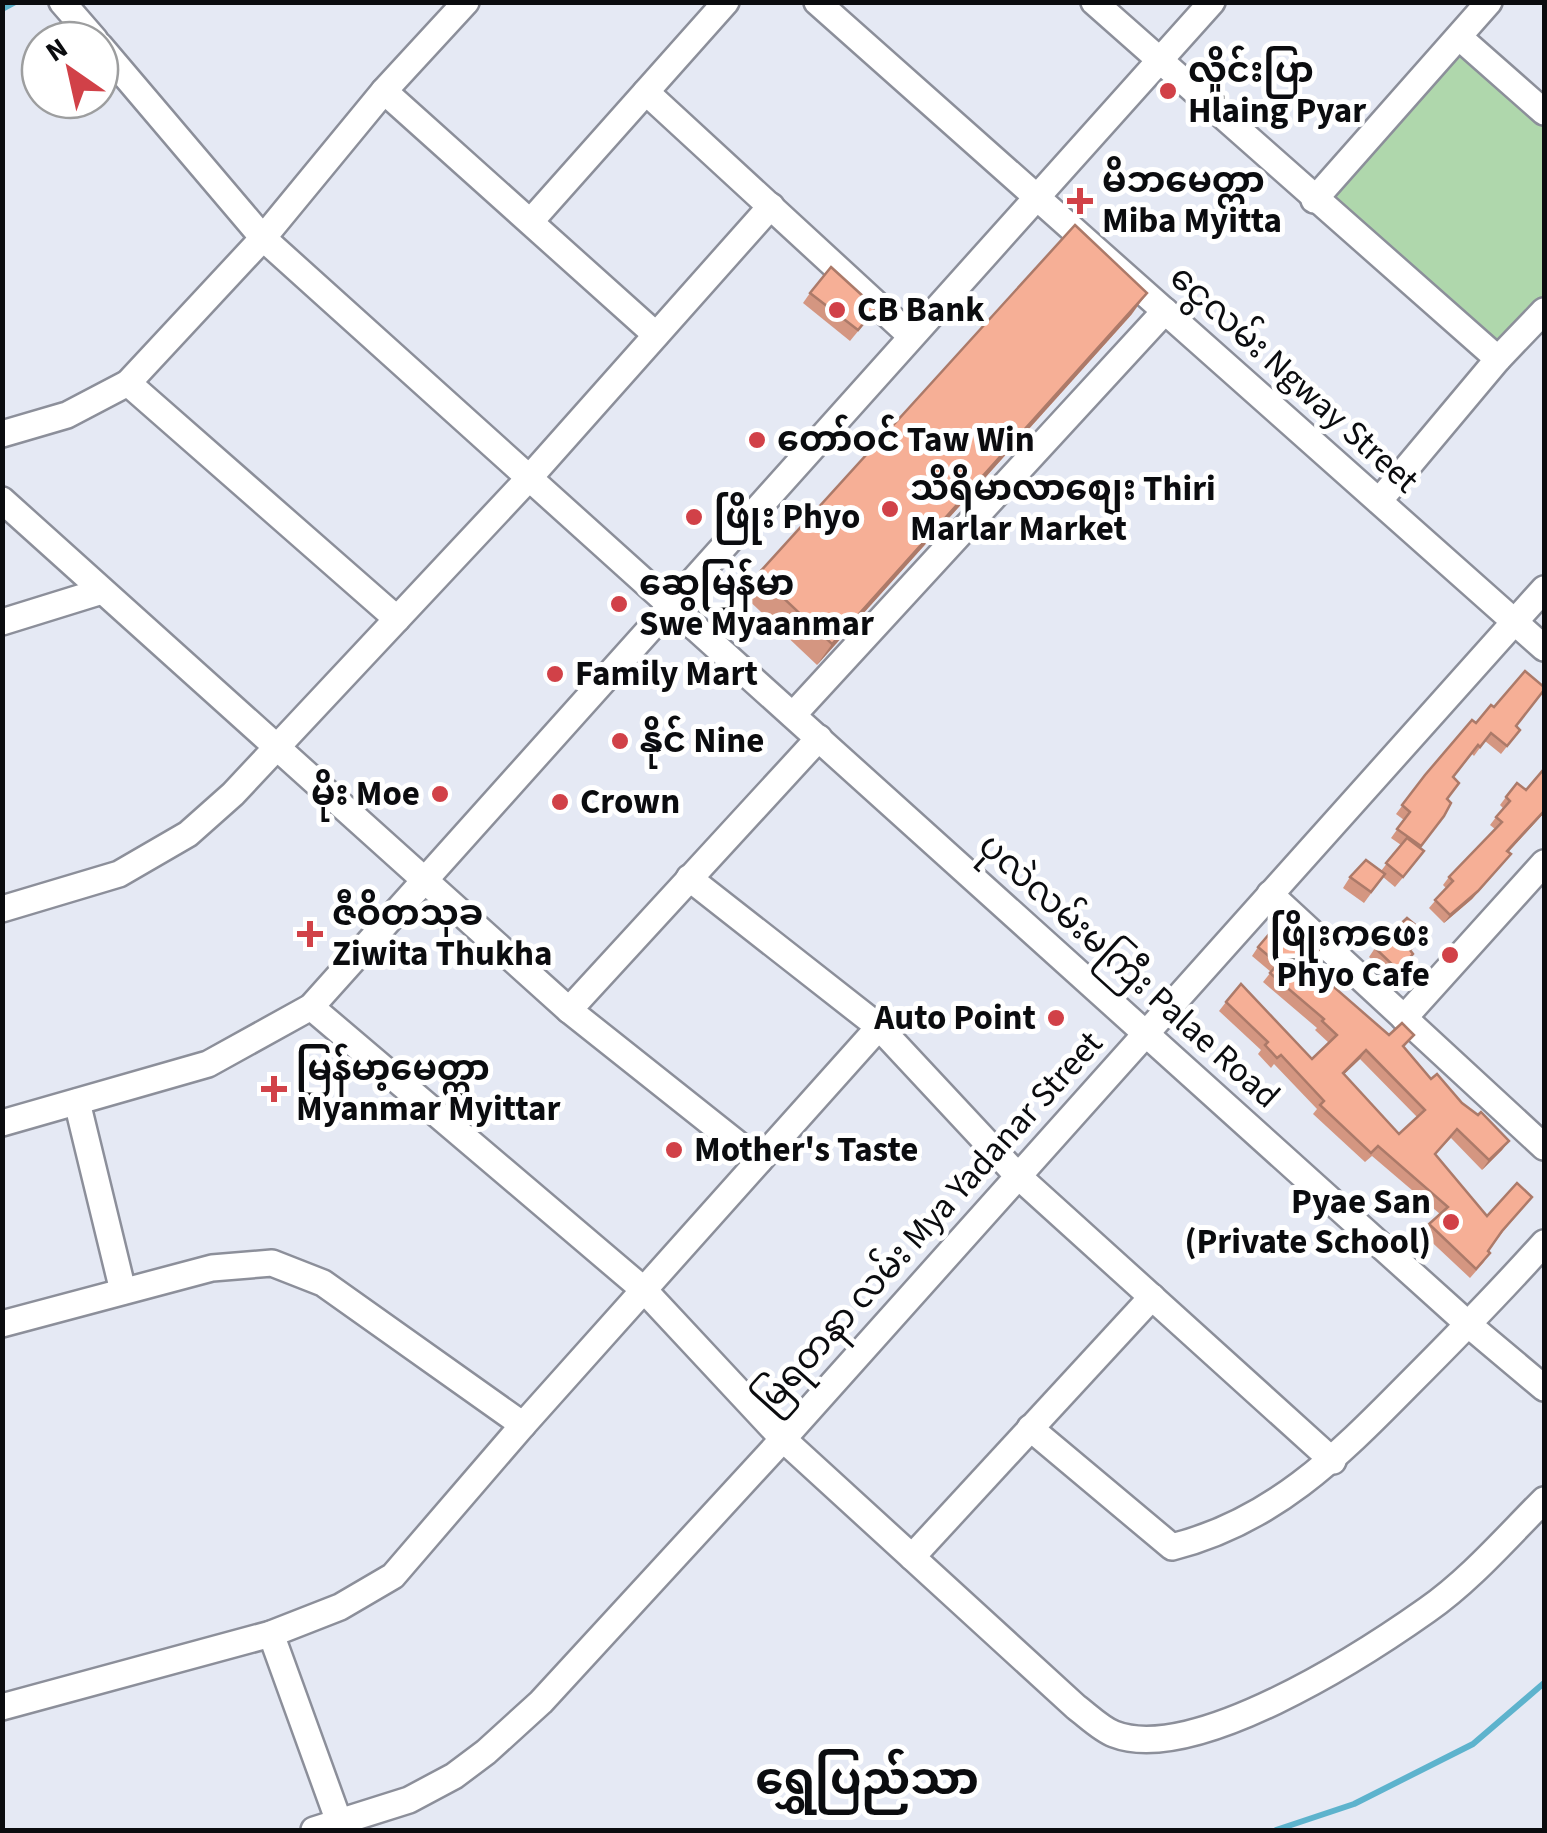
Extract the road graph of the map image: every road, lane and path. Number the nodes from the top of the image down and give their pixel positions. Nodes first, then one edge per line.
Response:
1 (466, 2) edge
2 (726, 2) edge
3 (818, 2) edge
4 (1094, 2) edge
5 (1212, 2) edge
6 (1489, 2) edge
7 (1459, 37) junction
8 (1160, 60) junction
9 (120, 69) edge
10 (384, 91) junction
11 (646, 92) junction
12 (1544, 112) edge
13 (1037, 197) junction
14 (1314, 200) junction
15 (771, 206) junction
16 (530, 220) junction
17 (264, 238) junction
18 (1165, 311) junction
19 (1544, 311) edge
20 (656, 335) junction
21 (911, 336) junction
22 (1498, 359) junction
23 (128, 383) junction
24 (2, 434) edge
25 (530, 477) junction
26 (2, 500) edge
27 (1379, 501) junction
28 (1544, 589) edge
29 (102, 591) junction
30 (670, 604) junction
31 (397, 619) junction
32 (2, 622) edge
33 (1515, 622) junction
34 (1544, 648) edge
35 (793, 715) junction
36 (818, 738) junction
37 (275, 749) junction
38 (1544, 863) edge
39 (689, 878) junction
40 (425, 879) junction
41 (1536, 891) edge
42 (1270, 894) junction
43 (2, 909) edge
44 (311, 1006) junction
45 (569, 1010) junction
46 (1404, 1018) junction
47 (879, 1027) junction
48 (1145, 1033) junction
49 (77, 1102) junction
50 (2, 1124) edge
51 (1544, 1147) edge
52 (759, 1162) junction
53 (1018, 1176) junction
54 (1544, 1243) edge
55 (644, 1290) junction
56 (123, 1291) junction
57 (1152, 1297) junction
58 (2, 1324) edge
59 (1468, 1325) junction
60 (1544, 1388) edge
61 (523, 1425) junction
62 (1030, 1428) junction
63 (784, 1439) junction
64 (1332, 1461) junction
65 (1544, 1500) edge
66 (912, 1557) junction
67 (271, 1634) junction
68 (2, 1707) edge
69 (341, 1827) edge
70 (314, 1830) edge

1 - 10 street
2 - 11 street
3 - 13 street, ငွေလမ်း Ngway Street
4 - 8 street
5 - 8 street
6 - 7 street
7 - 12 street
7 - 14 street
8 - 13 street
8 - 14 street
9 - 17 street, ပုလဲလမ်းမကြီး Palae Road
10 - 16 street
10 - 17 street
11 - 15 street
11 - 16 street
13 - 18 street, ငွေလမ်း Ngway Street
13 - 21 street
14 - 22 street
15 - 20 street
15 - 21 street
16 - 20 street
17 - 23 street
17 - 25 street, ပုလဲလမ်းမကြီး Palae Road
18 - 27 street, ငွေလမ်း Ngway Street
18 - 35 street
19 - 22 street
20 - 25 street
21 - 30 street
22 - 27 street
23 - 24 street
23 - 31 street
25 - 30 street, ပုလဲလမ်းမကြီး Palae Road
25 - 31 street
26 - 29 street
27 - 33 street, ငွေလမ်း Ngway Street
28 - 33 street, မြရတနာ လမ်း Mya Yadanar Street
29 - 32 street
29 - 37 street
30 - 35 street, ပုလဲလမ်းမကြီး Palae Road
30 - 40 street
31 - 37 street
33 - 34 street, ငွေလမ်း Ngway Street
33 - 42 street, မြရတနာ လမ်း Mya Yadanar Street
35 - 36 street, ပုလဲလမ်းမကြီး Palae Road
36 - 39 street
36 - 48 street, ပုလဲလမ်းမကြီး Palae Road
37 - 40 street
37 - 43 street
38 - 41 street
39 - 45 street
39 - 47 street
40 - 44 street
40 - 45 street
41 - 46 street
42 - 46 street
42 - 48 street, မြရတနာ လမ်း Mya Yadanar Street
44 - 49 street
44 - 55 street
45 - 52 street
46 - 51 street
47 - 52 street
47 - 53 street
48 - 53 street, မြရတနာ လမ်း Mya Yadanar Street
48 - 59 street, ပုလဲလမ်းမကြီး Palae Road
49 - 50 street
49 - 56 street
52 - 55 street
53 - 57 street
53 - 63 street, မြရတနာ လမ်း Mya Yadanar Street
54 - 59 street
55 - 61 street
55 - 63 street
56 - 58 street
56 - 61 street
57 - 62 street
57 - 64 street
59 - 60 street, ပုလဲလမ်းမကြီး Palae Road
59 - 64 street
61 - 67 street
62 - 64 street
62 - 66 street
63 - 66 street
63 - 69 street, မြရတနာ လမ်း Mya Yadanar Street
65 - 66 street
67 - 68 street
67 - 69 street
69 - 70 street, မြရတနာ လမ်း Mya Yadanar Street

